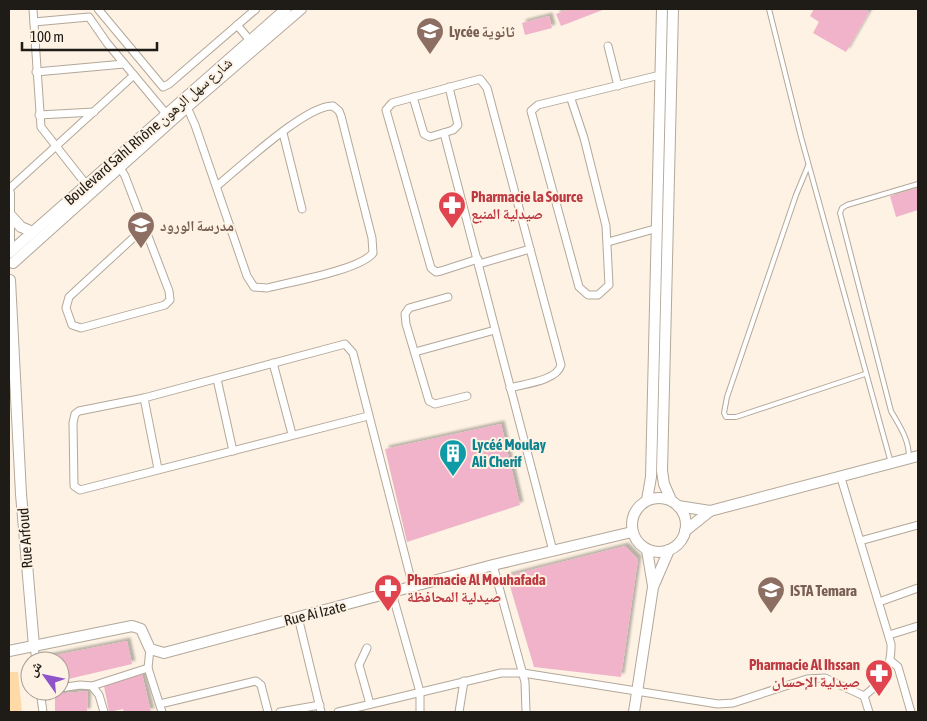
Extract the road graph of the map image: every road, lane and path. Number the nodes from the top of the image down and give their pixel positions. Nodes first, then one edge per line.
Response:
1 (33, 9) edge
2 (83, 9) edge
3 (98, 9) edge
4 (256, 9) edge
5 (286, 9) edge
6 (301, 9) edge
7 (662, 9) edge
8 (673, 9) edge
9 (769, 9) edge
10 (88, 17) junction
11 (34, 22) junction
12 (238, 25) junction
13 (253, 44) junction
14 (608, 46) dead end
15 (124, 64) junction
16 (36, 72) junction
17 (134, 75) junction
18 (660, 75) junction
19 (618, 86) junction
20 (449, 87) junction
21 (413, 97) junction
22 (571, 98) junction
23 (185, 103) junction
24 (94, 112) junction
25 (39, 115) junction
26 (169, 117) junction
27 (283, 133) junction
28 (444, 133) junction
29 (54, 146) junction
30 (118, 164) junction
31 (808, 166) junction
32 (918, 184) edge
33 (217, 186) junction
34 (9, 189) edge
35 (89, 189) junction
36 (9, 193) edge
37 (302, 209) dead end
38 (10, 215) edge
39 (145, 227) junction
40 (658, 228) junction
41 (36, 236) junction
42 (9, 242) edge
43 (608, 242) junction
44 (530, 249) junction
45 (9, 252) edge
46 (11, 261) edge
47 (478, 261) junction
48 (10, 281) edge
49 (448, 297) dead end
50 (495, 330) junction
51 (415, 352) junction
52 (273, 363) junction
53 (865, 374) junction
54 (217, 379) junction
55 (510, 388) junction
56 (467, 396) dead end
57 (144, 398) junction
58 (368, 416) junction
59 (292, 434) junction
60 (234, 451) junction
61 (914, 457) edge
62 (891, 463) junction
63 (158, 469) junction
64 (841, 478) junction
65 (647, 500) junction
66 (674, 503) junction
67 (710, 510) junction
68 (918, 525) edge
69 (686, 530) junction
70 (632, 532) junction
71 (860, 542) junction
72 (647, 550) junction
73 (669, 550) junction
74 (553, 551) junction
75 (494, 565) junction
76 (653, 587) junction
77 (412, 588) junction
78 (918, 588) edge
79 (392, 593) junction
80 (879, 602) junction
81 (298, 617) junction
82 (918, 626) edge
83 (889, 635) junction
84 (34, 646) junction
85 (150, 648) junction
86 (367, 648) dead end
87 (9, 651) edge
88 (35, 651) edge
89 (891, 661) junction
90 (148, 668) junction
91 (523, 674) junction
92 (464, 681) junction
93 (70, 686) edge
94 (92, 686) junction
95 (420, 692) junction
96 (637, 692) junction
97 (864, 696) junction
98 (733, 703) junction
99 (160, 704) junction
100 (370, 704) junction
101 (321, 709) edge
102 (104, 712) edge
103 (162, 712) edge
104 (268, 712) edge
105 (280, 712) edge
106 (338, 712) edge
107 (420, 712) edge
108 (459, 712) edge
109 (526, 712) edge
110 (634, 712) edge
111 (732, 712) edge
112 (869, 712) edge
113 (911, 712) edge

1 - 11 street
2 - 10 street
3 - 12 street
4 - 12 street
5 - 13 street, Boulevard Sahl Rhône شارع سهل الرهون
6 - 13 street, Boulevard Sahl Rhône شارع سهل الرهون
7 - 18 street
8 - 66 street
9 - 31 lane
10 - 11 street
10 - 15 street
11 - 16 street
12 - 13 street
13 - 23 street, Boulevard Sahl Rhône شارع سهل الرهون
14 - 19 street
15 - 16 street
15 - 17 street
16 - 25 street
17 - 24 street
17 - 26 street
18 - 19 street
18 - 40 street
19 - 22 street
20 - 21 street
20 - 28 street
20 - 44 street
21 - 28 street
21 - 47 street
22 - 43 street
22 - 43 street
23 - 26 street, Boulevard Sahl Rhône شارع سهل الرهون
23 - 33 street
24 - 25 street
24 - 29 street
25 - 29 street
26 - 30 street, Boulevard Sahl Rhône شارع سهل الرهون
27 - 33 street
27 - 33 street
27 - 37 street
28 - 47 street
29 - 34 street
29 - 35 street
30 - 35 street, Boulevard Sahl Rhône شارع سهل الرهون
30 - 39 street
31 - 53 lane
31 - 53 lane
32 - 61 lane
35 - 41 street, Boulevard Sahl Rhône شارع سهل الرهون
36 - 38 street
38 - 41 street
38 - 42 street
39 - 39 street
40 - 43 street
40 - 65 street
41 - 45 street, Boulevard Sahl Rhône شارع سهل الرهون
41 - 46 street
44 - 47 street
44 - 55 street
46 - 48 street, Rue Arfoud
47 - 50 street
48 - 84 street, Rue Arfoud
49 - 51 street
50 - 51 street
50 - 55 street
51 - 56 street
52 - 54 street
52 - 58 street
52 - 59 street
53 - 62 lane
54 - 57 street
54 - 60 street
55 - 74 street
57 - 63 street
57 - 63 street
58 - 59 street
58 - 77 street
59 - 60 street
60 - 63 street
61 - 62 street
62 - 64 street
64 - 67 street
64 - 71 street
65 - 66 street
65 - 70 street
66 - 67 street
66 - 69 street
67 - 69 street
68 - 71 street
69 - 73 street
70 - 72 street
70 - 74 street, Rue Ai Izate
71 - 80 street
72 - 73 street
72 - 76 street
73 - 76 street
74 - 75 street, Rue Ai Izate
75 - 77 street, Rue Ai Izate
75 - 91 street
76 - 96 street
77 - 79 street, Rue Ai Izate
78 - 80 street
79 - 81 street, Rue Ai Izate
79 - 95 street
80 - 83 street
81 - 85 street, Rue Ai Izate
81 - 101 street
82 - 83 street
83 - 89 street
84 - 85 street
84 - 87 street
84 - 88 street
85 - 90 street
86 - 100 street
89 - 97 street
89 - 113 street
90 - 94 street
90 - 99 street
91 - 92 street
91 - 96 street
91 - 109 street
92 - 95 street
92 - 108 street
93 - 94 street
94 - 102 street
95 - 100 street
95 - 107 street
96 - 98 street
96 - 110 street
97 - 98 street
97 - 112 street
98 - 111 street
99 - 103 street
99 - 104 street
100 - 106 street
101 - 105 street

